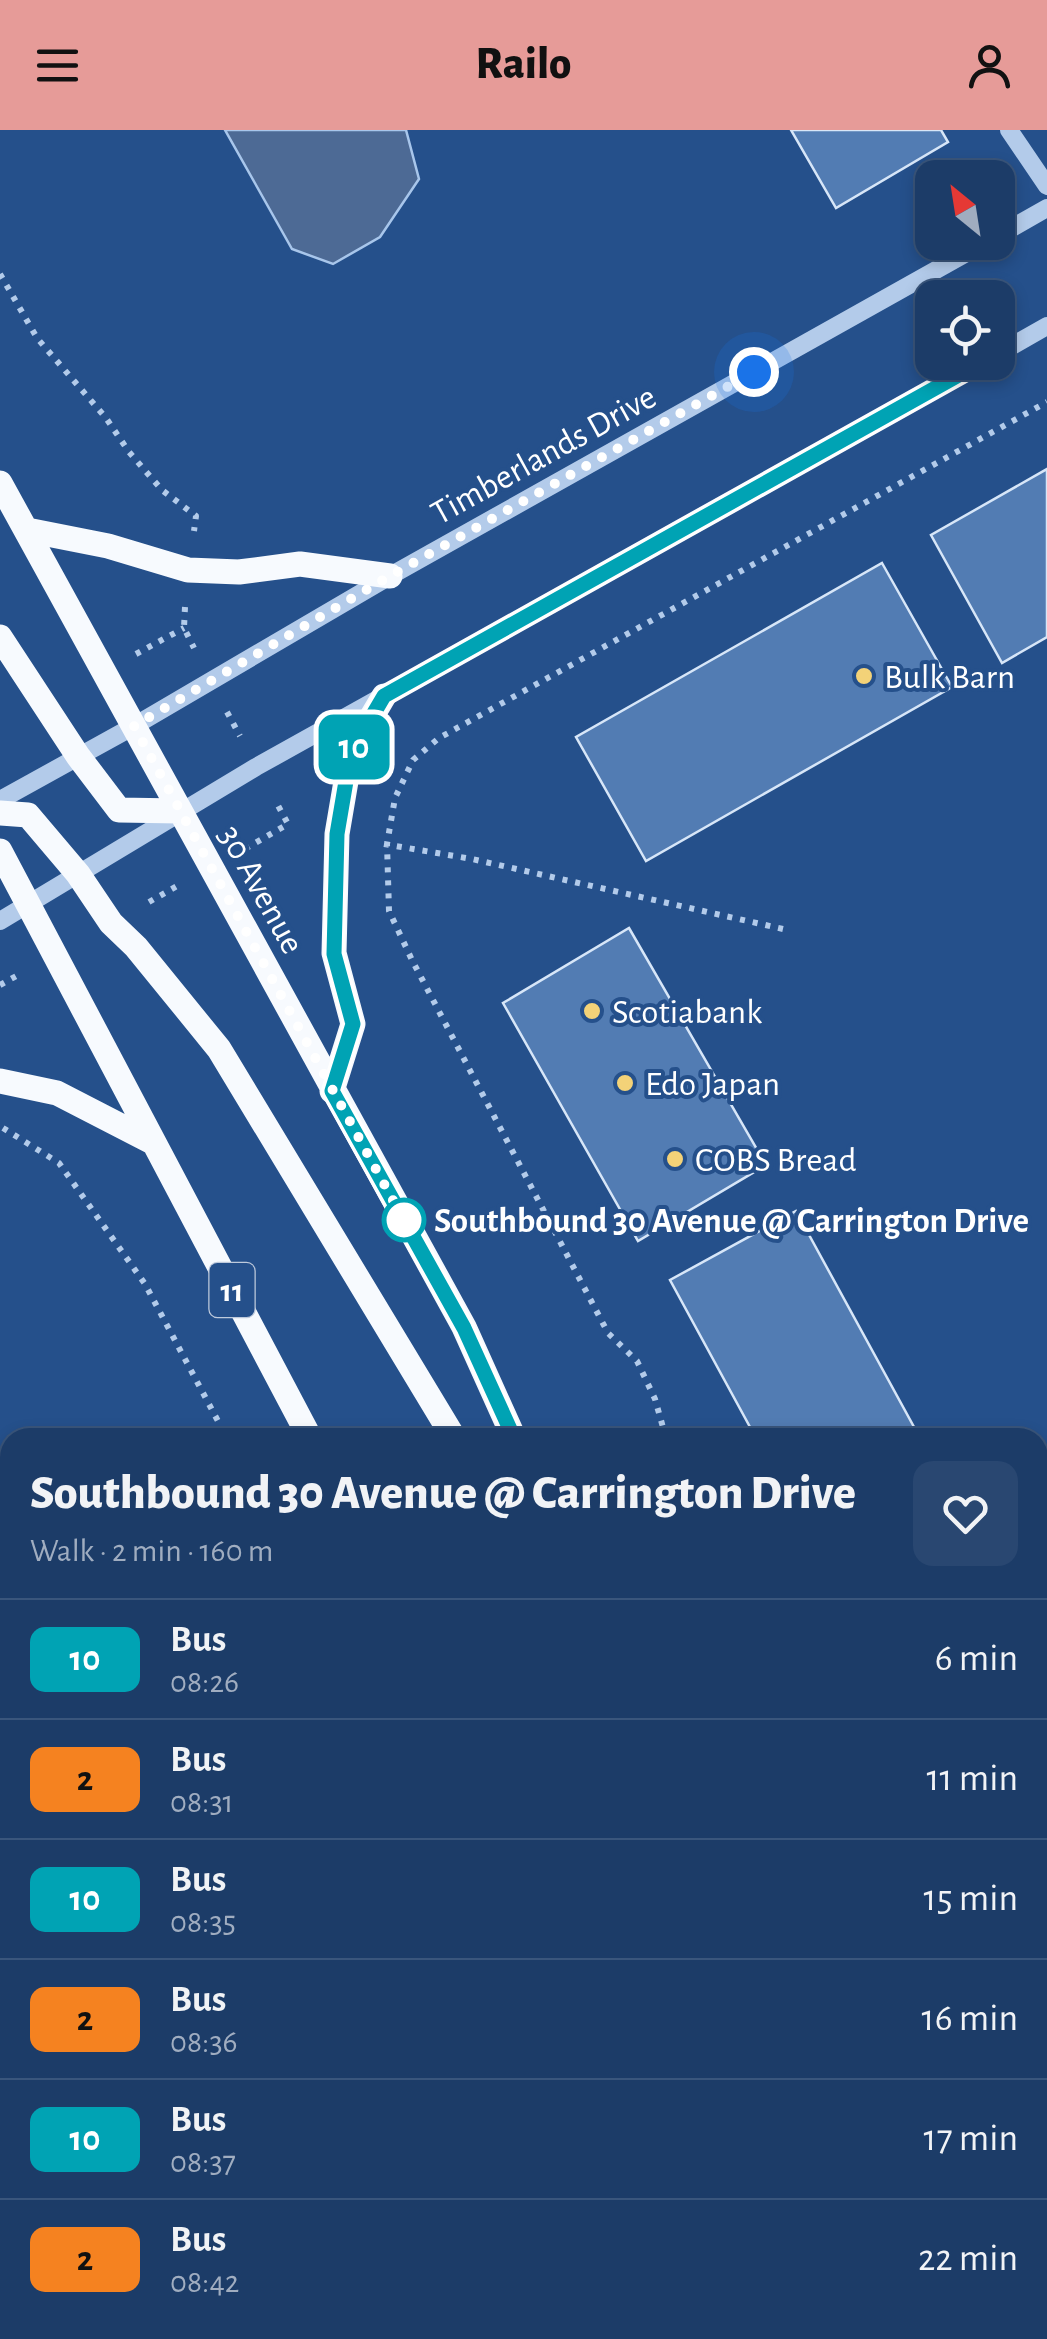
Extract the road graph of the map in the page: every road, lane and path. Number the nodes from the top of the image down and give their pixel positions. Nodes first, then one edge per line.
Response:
1 (1009, 130) edge
2 (1047, 186) edge
3 (1047, 208) edge
4 (1015, 226) edge
5 (954, 260) edge
6 (0, 274) edge
7 (1047, 326) edge
8 (1015, 344) edge
9 (950, 380) edge
10 (1047, 402) edge
11 (0, 483) edge
12 (27, 530) junction
13 (192, 543) dead end
14 (390, 576) junction
15 (185, 607) dead end
16 (184, 628) junction
17 (0, 637) edge
18 (164, 638) dead end
19 (192, 646) dead end
20 (384, 696) junction
21 (134, 726) junction
22 (78, 756) junction
23 (0, 800) edge
24 (280, 809) dead end
25 (179, 812) junction
26 (0, 813) edge
27 (274, 832) dead end
28 (386, 844) junction
29 (0, 851) edge
30 (78, 874) junction
31 (29, 904) junction
32 (0, 921) edge
33 (784, 929) dead end
34 (0, 1082) edge
35 (332, 1091) junction
36 (0, 1126) edge
37 (154, 1143) junction
38 (222, 1428) edge
39 (305, 1428) edge
40 (448, 1428) edge
41 (509, 1428) edge
42 (663, 1428) edge

1 - 2 street
3 - 4 street
5 - 14 street, Timberlands Drive
6 - 13 path
7 - 8 street
9 - 20 street
10 - 28 path
11 - 12 main road, 30 Avenue
12 - 14 main road
12 - 21 main road, 30 Avenue
14 - 21 street, Timberlands Drive
15 - 16 path
16 - 18 path
16 - 19 path
17 - 22 main road
20 - 25 street
20 - 35 main road
21 - 22 street, Timberlands Drive
21 - 25 main road, 30 Avenue
22 - 23 street, Timberlands Drive
22 - 25 main road
24 - 27 path
25 - 30 street
25 - 35 main road, 30 Avenue
26 - 30 main road
28 - 33 path
28 - 42 path
29 - 31 main road, 11
30 - 31 street
30 - 40 main road
31 - 32 street
31 - 37 main road, 11
34 - 37 main road
35 - 41 main road, 30 Avenue
36 - 38 path
37 - 39 main road, 11

